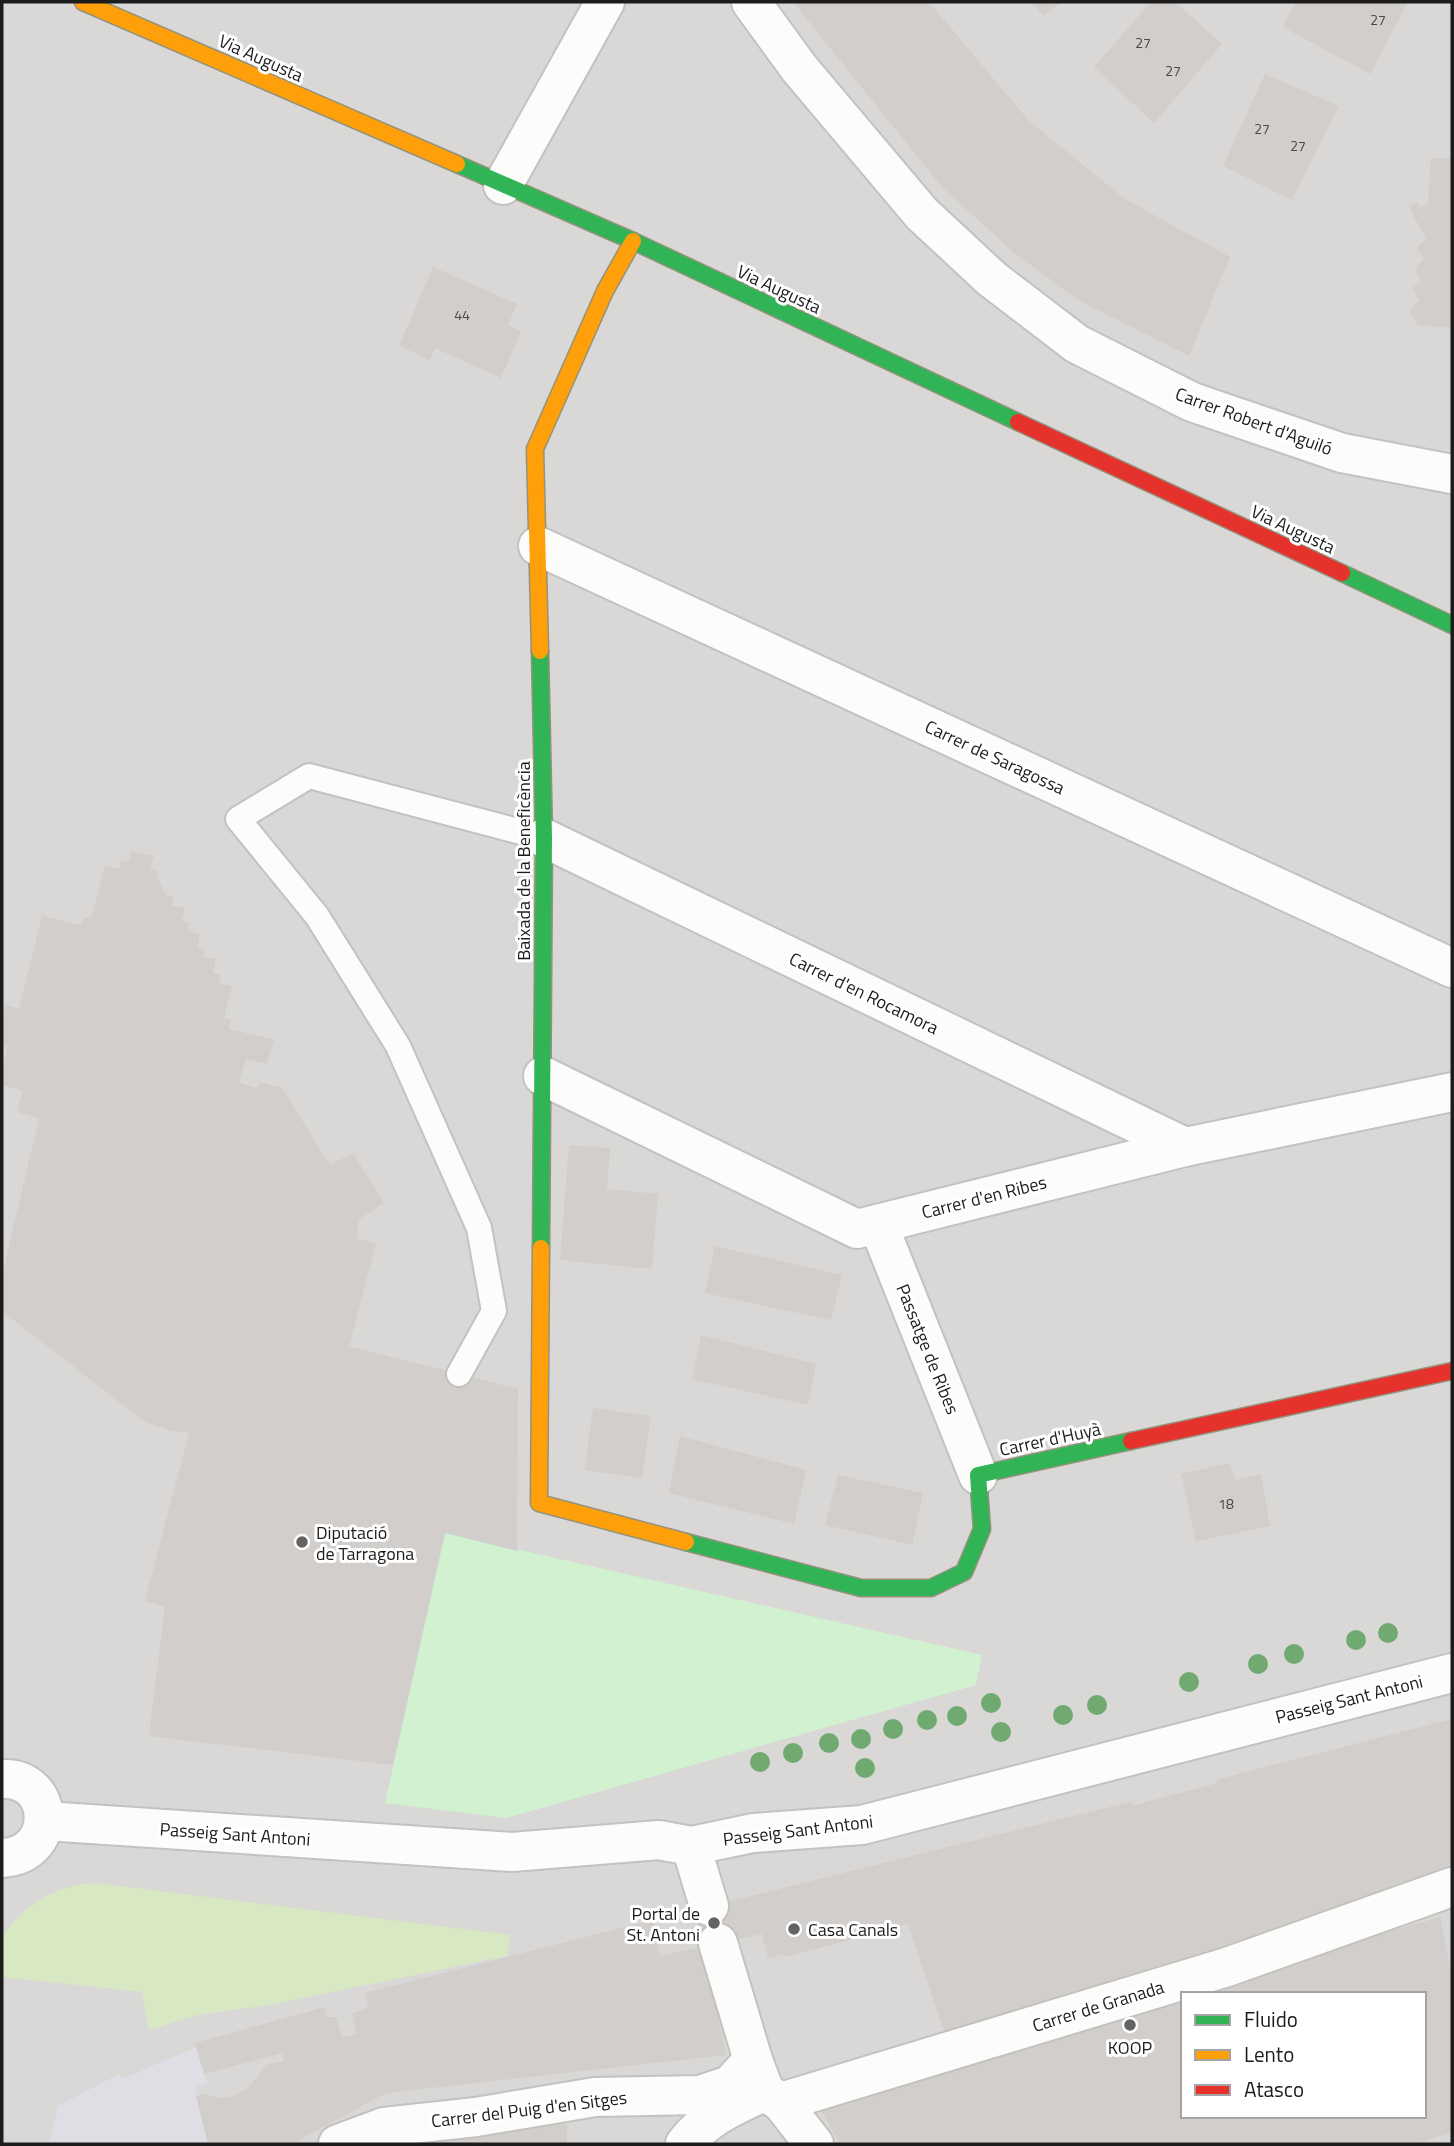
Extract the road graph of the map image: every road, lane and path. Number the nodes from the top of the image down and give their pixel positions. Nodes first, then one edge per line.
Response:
1 (83, 2) edge
2 (605, 2) edge
3 (751, 2) edge
4 (503, 185) junction
5 (633, 242) junction
6 (1452, 474) edge
7 (538, 546) junction
8 (1452, 625) edge
9 (544, 838) junction
10 (1452, 968) edge
11 (543, 1076) junction
12 (1452, 1093) edge
13 (1185, 1147) junction
14 (878, 1224) junction
15 (1452, 1371) edge
16 (459, 1374) dead end
17 (978, 1475) junction
18 (1452, 1673) edge
19 (2, 1779) edge
20 (45, 1821) junction
21 (691, 1846) junction
22 (2, 1858) edge
23 (1452, 1887) edge
24 (709, 1906) dead end
25 (718, 1943) dead end
26 (766, 2085) junction
27 (338, 2144) edge
28 (685, 2144) edge
29 (814, 2144) edge

1 - 4 street, Via Augusta
2 - 4 street
3 - 6 street, Carrer Robert d'Aguiló
4 - 5 street, Via Augusta
5 - 7 street, Baixada de la Beneficència
5 - 8 street, Via Augusta
7 - 9 street, Baixada de la Beneficència
7 - 10 street, Carrer de Saragossa
9 - 11 street, Baixada de la Beneficència
9 - 13 street, Carrer d'en Rocamora
9 - 16 lane
11 - 14 street, Carrer d'en Ribes
11 - 17 street, Baixada de la Beneficència
12 - 13 street, Carrer d'en Ribes
13 - 14 street, Carrer d'en Ribes
14 - 17 street, Passatge de Ribes
15 - 17 street, Carrer d'Huyà
18 - 21 street, Passeig Sant Antoni
19 - 20 street
20 - 21 street, Passeig Sant Antoni
20 - 22 street
21 - 24 street
23 - 26 street, Carrer de Granada
25 - 26 street
26 - 27 street, Carrer del Puig d'en Sitges
26 - 28 street, Carrer de Granada
26 - 29 street

